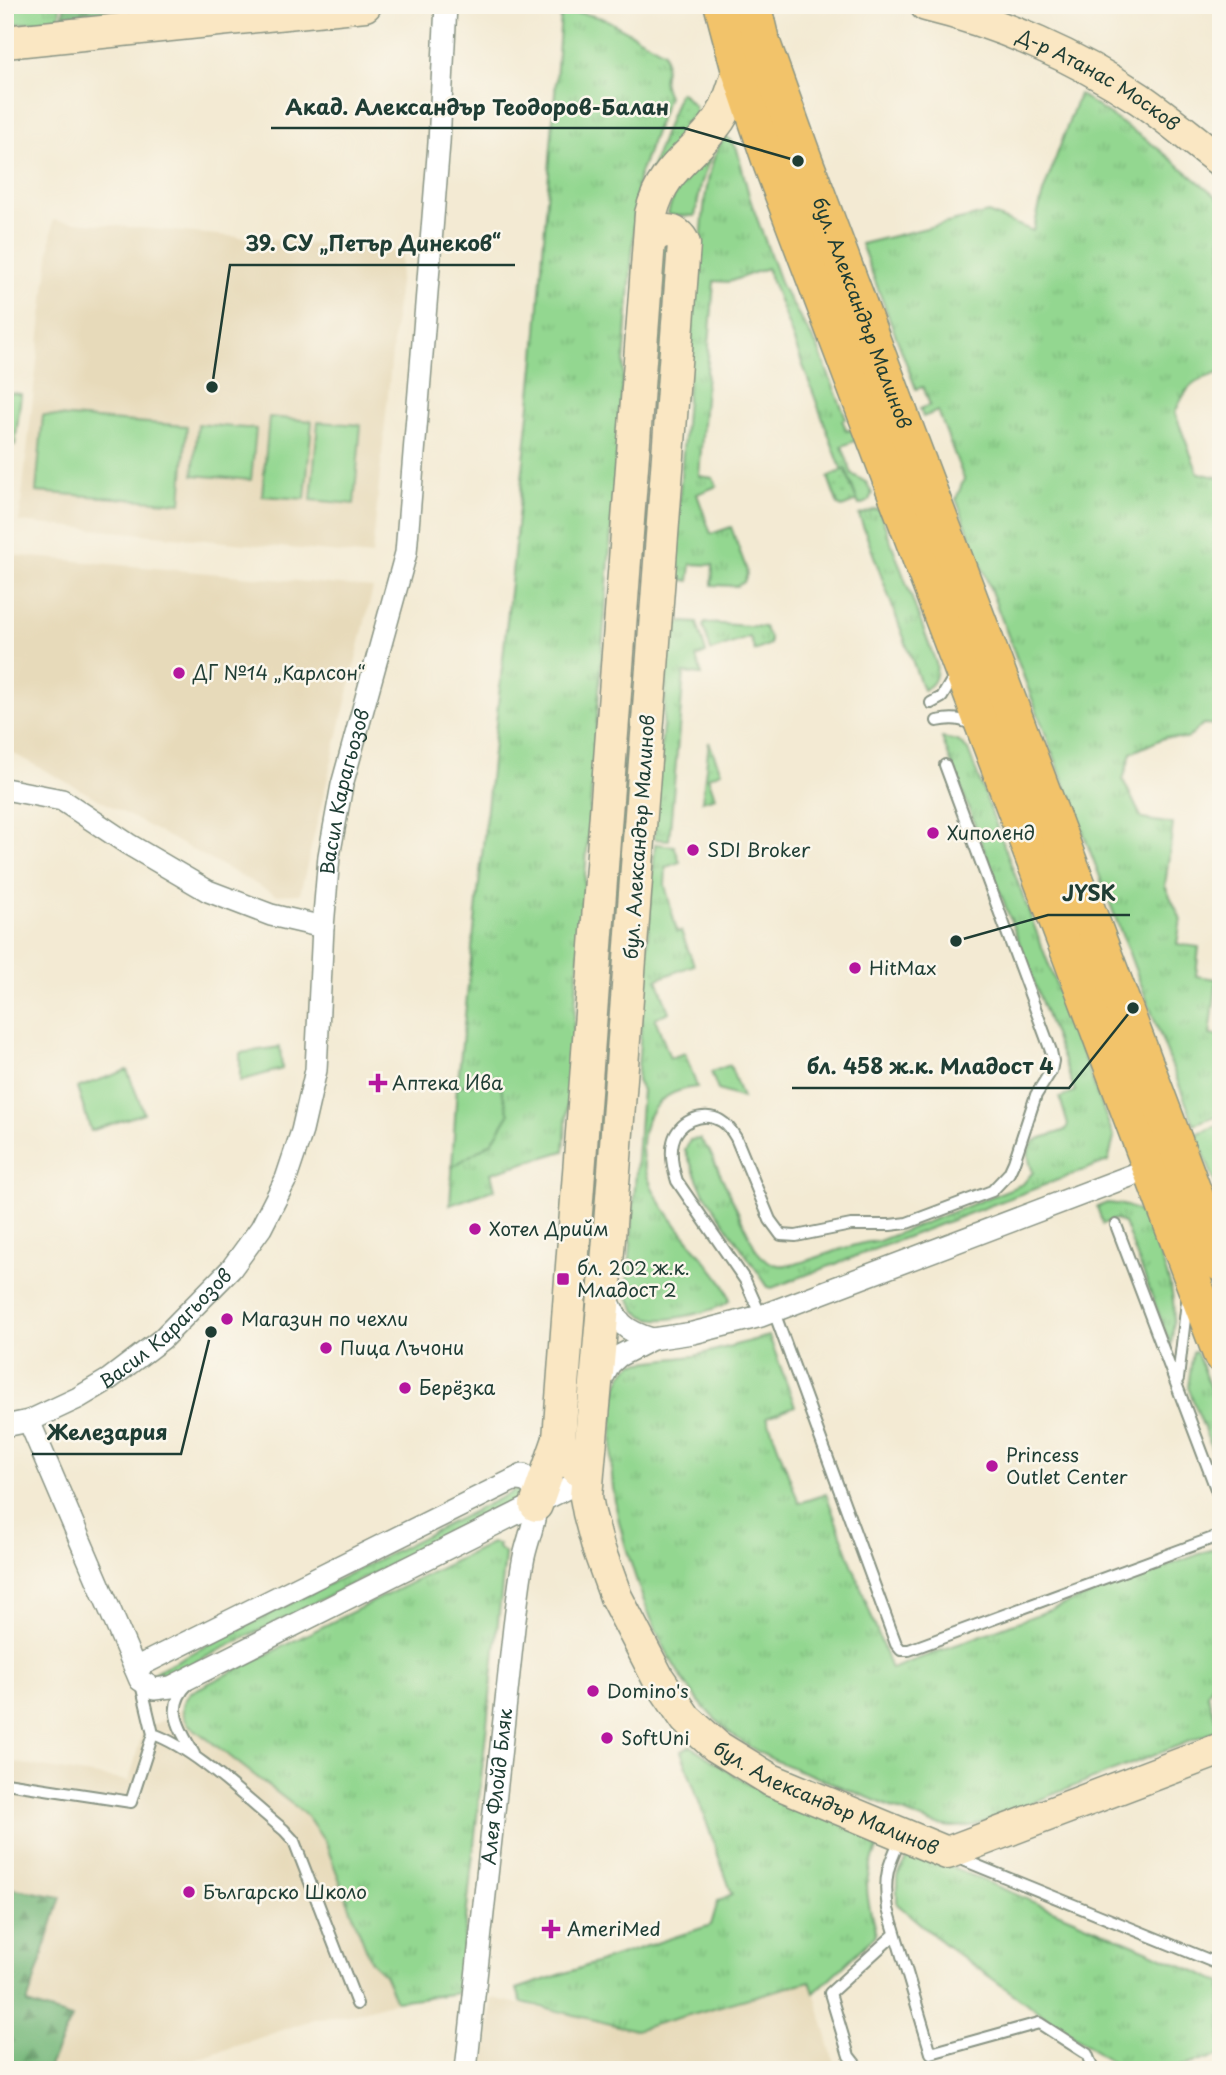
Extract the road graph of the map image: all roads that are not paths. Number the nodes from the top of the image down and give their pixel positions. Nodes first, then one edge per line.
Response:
1 (365, 5) edge
2 (446, 5) edge
3 (722, 5) edge
4 (753, 5) edge
5 (926, 5) edge
6 (5, 42) edge
7 (739, 69) junction
8 (1221, 161) edge
9 (640, 598) junction
10 (957, 659) junction
11 (931, 703) dead end
12 (937, 721) dead end
13 (989, 742) junction
14 (945, 765) dead end
15 (5, 789) edge
16 (323, 927) junction
17 (1170, 1132) junction
18 (1151, 1168) junction
19 (1116, 1225) dead end
20 (1205, 1266) edge
21 (605, 1289) junction
22 (767, 1314) junction
23 (652, 1339) junction
24 (1221, 1355) edge
25 (1177, 1383) junction
26 (595, 1395) junction
27 (29, 1421) junction
28 (5, 1426) edge
29 (571, 1460) junction
30 (513, 1480) junction
31 (1221, 1502) edge
32 (536, 1505) junction
33 (484, 1531) junction
34 (1221, 1535) edge
35 (522, 1563) junction
36 (199, 1673) junction
37 (143, 1679) junction
38 (153, 1734) junction
39 (1221, 1749) edge
40 (197, 1759) junction
41 (6, 1783) edge
42 (902, 1835) junction
43 (947, 1853) junction
44 (895, 1934) junction
45 (1221, 1965) edge
46 (357, 2004) dead end
47 (466, 2070) edge
48 (860, 2070) edge
49 (1093, 2070) edge

1 - 6 street
2 - 16 street, Васил Карагьозов
3 - 7 main road, бул. Александър Малинов
4 - 17 main road, бул. Александър Малинов
5 - 8 street, Д-р Атанас Москов
7 - 9 street, бул. Александър Малинов
7 - 10 main road, бул. Александър Малинов
9 - 21 street, бул. Александър Малинов
9 - 29 street, бул. Александър Малинов
10 - 11 lane
10 - 13 main road, бул. Александър Малинов
12 - 13 lane
13 - 18 main road, бул. Александър Малинов
14 - 22 lane
15 - 16 street
16 - 27 street, Васил Карагьозов
17 - 18 street
17 - 20 main road, бул. Александър Малинов
18 - 20 main road, бул. Александър Малинов
18 - 22 street
19 - 25 lane
20 - 24 main road, бул. Александър Малинов
20 - 25 lane
21 - 23 street
21 - 26 street, бул. Александър Малинов
22 - 23 street
22 - 34 lane
23 - 26 street
25 - 31 lane
26 - 29 street, бул. Александър Малинов
27 - 28 street, Васил Карагьозов
27 - 37 street
29 - 30 street
29 - 32 street, Алея Флойд Бляк
29 - 42 street, бул. Александър Малинов
30 - 32 street
30 - 37 street
32 - 33 street
32 - 35 street, Алея Флойд Бляк
33 - 35 street
33 - 36 street
35 - 47 street, Алея Флойд Бляк
36 - 37 street
36 - 40 lane
37 - 38 lane
38 - 40 lane
38 - 41 lane
39 - 43 street
40 - 46 lane
42 - 43 street, бул. Александър Малинов
42 - 44 lane
43 - 45 lane
44 - 48 lane
44 - 49 lane

